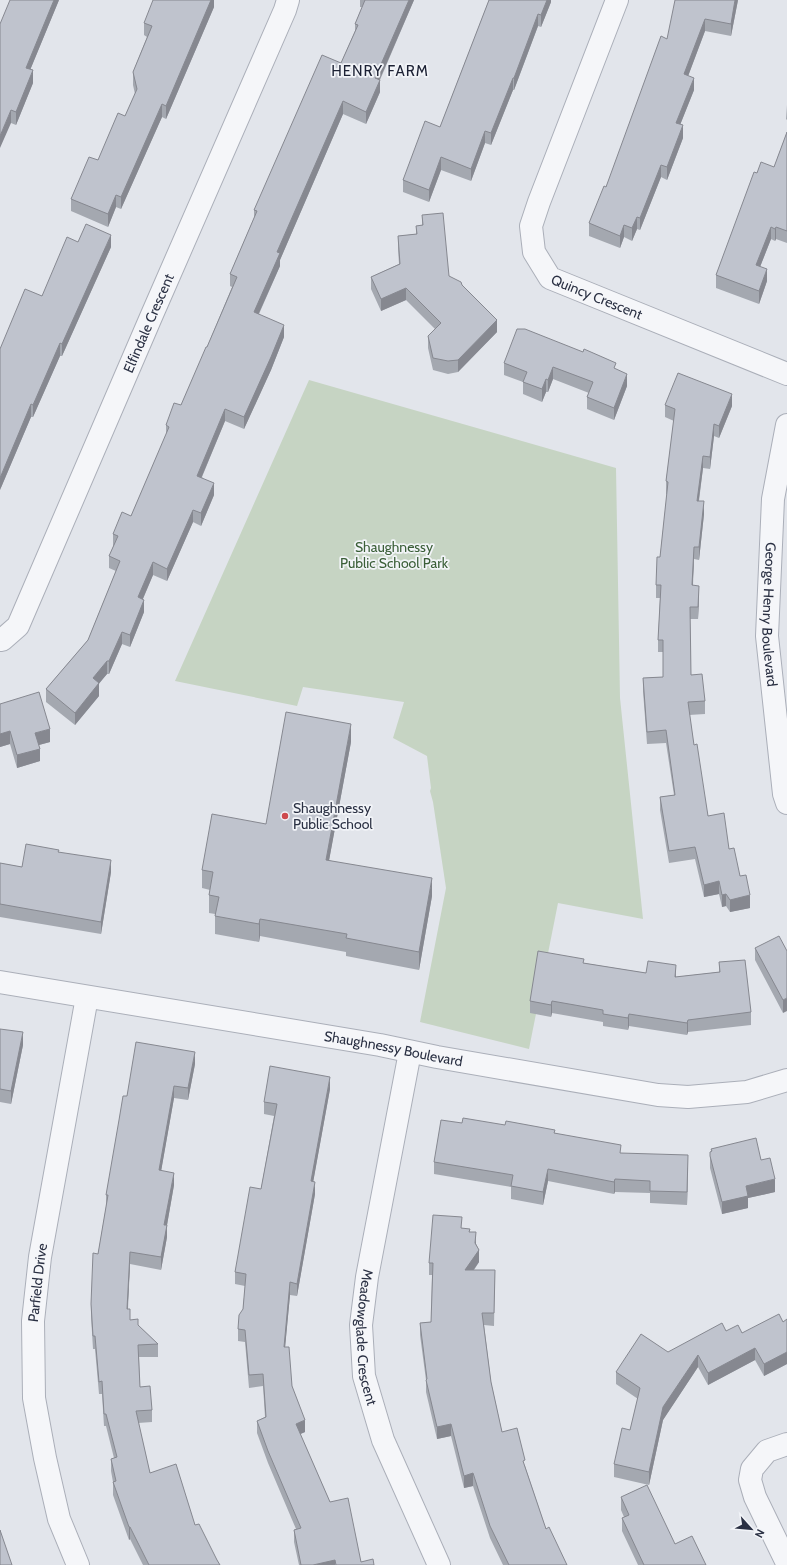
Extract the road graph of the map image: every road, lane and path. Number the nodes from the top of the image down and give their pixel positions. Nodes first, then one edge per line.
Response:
1 (288, 0) edge
2 (617, 0) edge
3 (787, 374) edge
4 (787, 425) edge
5 (0, 640) edge
6 (787, 803) edge
7 (0, 982) edge
8 (87, 997) junction
9 (410, 1052) junction
10 (787, 1080) edge
11 (787, 1444) edge
12 (787, 1563) edge
13 (78, 1565) edge
14 (439, 1565) edge

1 - 5 street, Elfindale Crescent
2 - 3 street, Quincy Crescent
4 - 6 street, George Henry Boulevard
7 - 8 street, Shaughnessy Boulevard
8 - 9 street, Shaughnessy Boulevard
8 - 13 street, Parfield Drive
9 - 10 street, Shaughnessy Boulevard
9 - 14 street, Meadowglade Crescent
11 - 12 street

